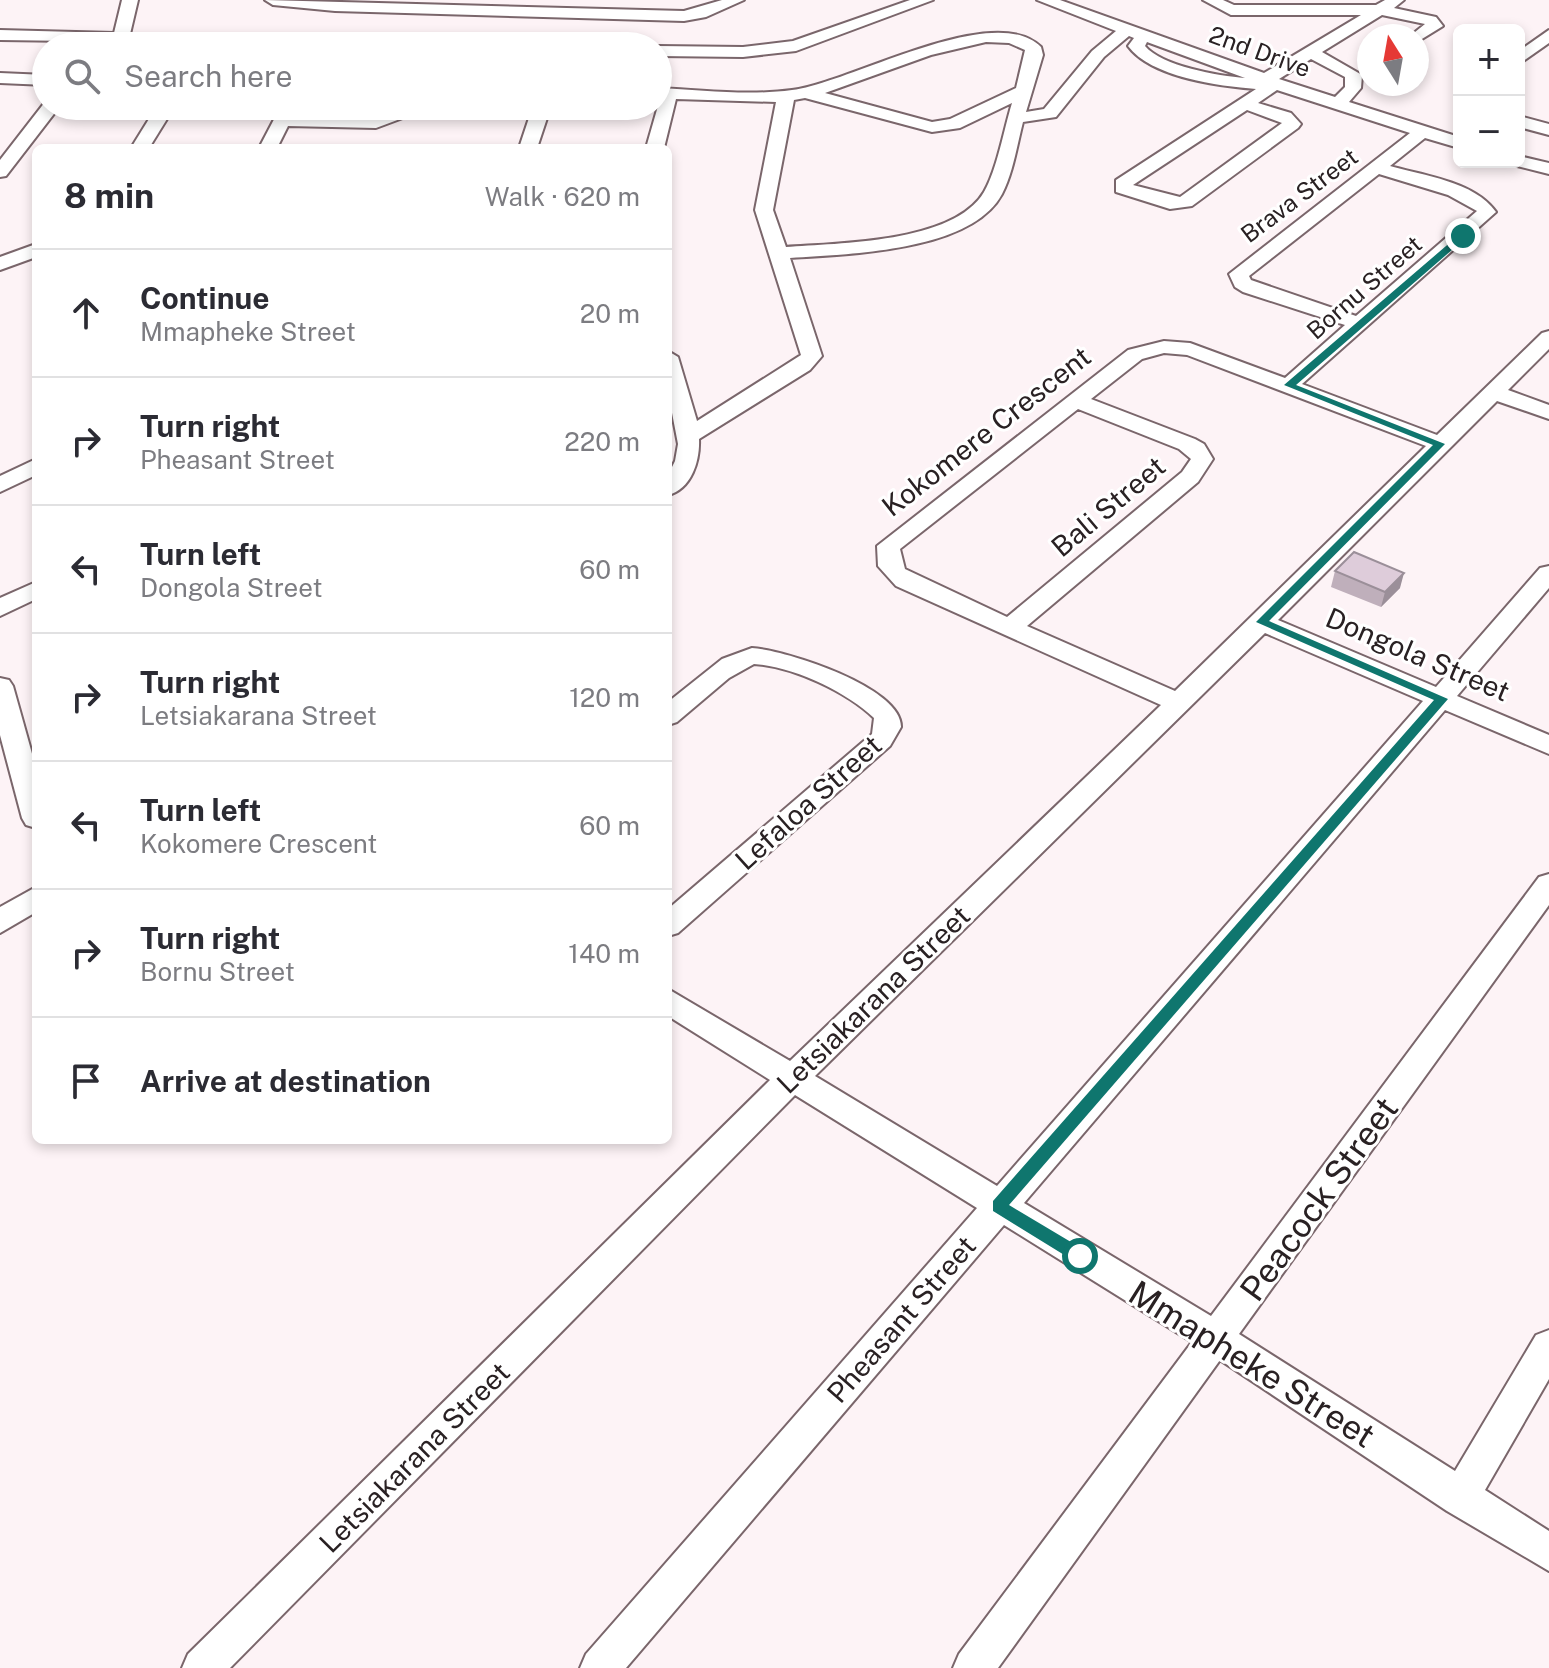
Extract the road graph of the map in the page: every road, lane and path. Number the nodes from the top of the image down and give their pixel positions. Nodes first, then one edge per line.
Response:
1 (130, 0) edge
2 (273, 0) edge
3 (585, 0) edge
4 (736, 0) edge
5 (925, 0) edge
6 (1045, 0) edge
7 (1211, 0) edge
8 (1396, 0) edge
9 (298, 2) edge
10 (432, 4) edge
11 (1379, 10) junction
12 (569, 12) junction
13 (1429, 30) edge
14 (122, 32) edge
15 (1136, 32) junction
16 (0, 35) edge
17 (1549, 35) edge
18 (32, 36) edge
19 (672, 51) edge
20 (1312, 53) junction
21 (1098, 54) junction
22 (1525, 54) edge
23 (1146, 58) junction
24 (0, 78) edge
25 (32, 79) edge
26 (1165, 82) dead end
27 (1272, 82) junction
28 (1024, 91) junction
29 (672, 93) edge
30 (808, 93) junction
31 (786, 96) junction
32 (1248, 105) junction
33 (1337, 105) junction
34 (1016, 117) junction
35 (40, 120) edge
36 (157, 120) edge
37 (283, 120) edge
38 (323, 120) edge
39 (397, 120) edge
40 (537, 120) edge
41 (659, 120) edge
42 (1525, 123) edge
43 (1549, 130) edge
44 (1422, 132) junction
45 (1453, 141) edge
46 (142, 144) edge
47 (270, 144) edge
48 (529, 144) edge
49 (656, 144) edge
50 (1525, 163) edge
51 (1377, 168) junction
52 (1549, 169) edge
53 (0, 172) edge
54 (32, 252) edge
55 (778, 253) junction
56 (0, 264) edge
57 (1362, 324) junction
58 (1549, 337) edge
59 (672, 373) edge
60 (1289, 385) junction
61 (1493, 392) junction
62 (1074, 400) junction
63 (1549, 412) edge
64 (688, 436) junction
65 (1440, 444) junction
66 (32, 468) edge
67 (672, 484) edge
68 (0, 485) edge
69 (1549, 573) edge
70 (32, 591) edge
71 (0, 608) edge
72 (1262, 622) junction
73 (1011, 626) junction
74 (0, 686) edge
75 (1442, 699) junction
76 (1177, 702) junction
77 (672, 713) edge
78 (1549, 745) edge
79 (32, 803) edge
80 (1549, 884) edge
81 (32, 900) edge
82 (0, 922) edge
83 (672, 922) edge
84 (672, 1004) edge
85 (791, 1079) junction
86 (998, 1206) junction
87 (1217, 1339) junction
88 (1549, 1346) edge
89 (1460, 1498) junction
90 (1549, 1553) edge
91 (202, 1668) edge
92 (600, 1668) edge
93 (973, 1668) edge

1 - 14 street
2 - 9 street
3 - 12 street
4 - 12 street
5 - 19 street
6 - 15 street, 2nd Drive
7 - 11 street
8 - 11 street
9 - 10 street
10 - 12 street
11 - 13 street
11 - 20 street
15 - 21 street
15 - 23 street
15 - 27 street, 2nd Drive
16 - 18 street
17 - 22 street
20 - 27 street
20 - 33 street
21 - 23 street
21 - 34 street
23 - 26 street
23 - 27 street
24 - 25 street
27 - 32 street
27 - 33 street, 2nd Drive
28 - 30 street
28 - 30 street
28 - 34 street
29 - 31 street
30 - 31 street
31 - 55 street
32 - 32 street
33 - 44 street, 2nd Drive
34 - 55 street
35 - 53 street
36 - 46 street
37 - 47 street
38 - 39 street
40 - 48 street
41 - 49 street
42 - 43 street
44 - 45 street, 2nd Drive
44 - 51 street, Brava Street
50 - 52 street
51 - 57 street, Bornu Street
51 - 57 street, Brava Street
54 - 56 street
55 - 64 street
57 - 60 street, Bornu Street
58 - 61 street, Letsiakarana Street
59 - 64 street
60 - 62 street, Kokomere Crescent
60 - 65 street, Kokomere Crescent
61 - 63 street
61 - 65 street, Letsiakarana Street
62 - 73 street, Kokomere Crescent
62 - 73 street, Bali Street
64 - 67 street
65 - 72 street, Letsiakarana Street
66 - 68 street
69 - 75 street, Pheasant Street
70 - 71 street
72 - 75 street, Dongola Street
72 - 76 street, Letsiakarana Street
73 - 76 street, Kokomere Crescent
74 - 79 street
75 - 78 street, Dongola Street
75 - 86 street, Pheasant Street
76 - 85 street, Letsiakarana Street
77 - 83 street, Lefaloa Street
80 - 87 street, Peacock Street
81 - 82 street
84 - 85 street, Mmapheke Street
85 - 86 street, Mmapheke Street
85 - 91 street, Letsiakarana Street
86 - 87 street, Mmapheke Street
86 - 92 street, Pheasant Street
87 - 89 street, Mmapheke Street
87 - 93 street, Peacock Street
88 - 89 street
89 - 90 street, Mmapheke Street

